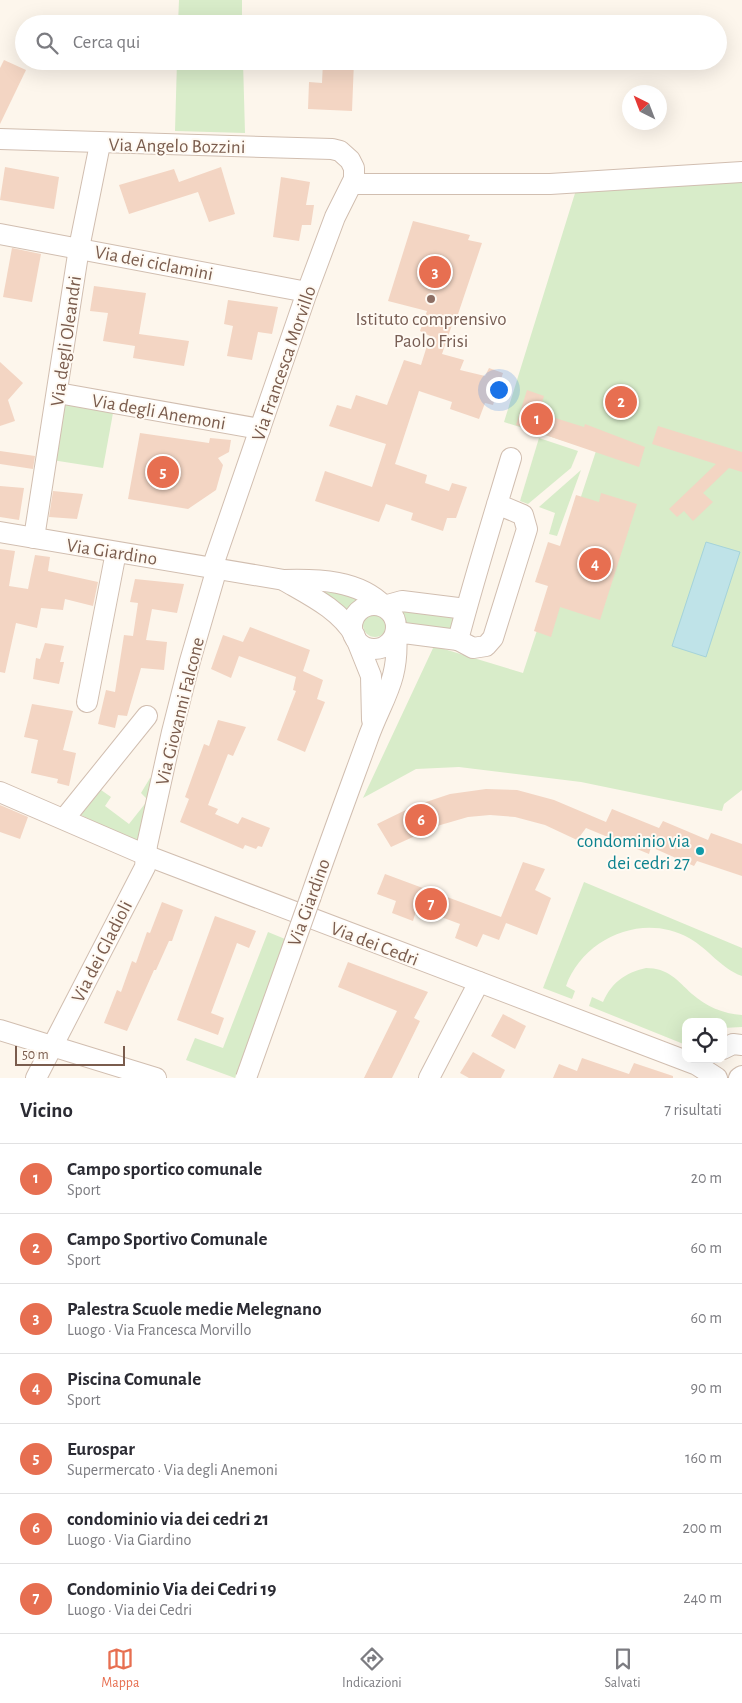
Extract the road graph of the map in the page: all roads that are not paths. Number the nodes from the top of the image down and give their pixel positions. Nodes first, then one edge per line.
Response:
1 (0, 140) edge
2 (100, 144) junction
3 (742, 172) edge
4 (352, 184) junction
5 (0, 234) edge
6 (79, 248) junction
7 (307, 292) junction
8 (58, 393) junction
9 (260, 429) junction
10 (511, 458) dead end
11 (497, 504) junction
12 (0, 532) edge
13 (34, 538) junction
14 (116, 552) junction
15 (214, 568) junction
16 (284, 580) junction
17 (384, 606) junction
18 (466, 609) junction
19 (396, 632) junction
20 (356, 638) junction
21 (458, 640) junction
22 (87, 702) dead end
23 (147, 716) dead end
24 (372, 727) junction
25 (0, 792) edge
26 (64, 819) junction
27 (148, 856) junction
28 (479, 982) junction
29 (0, 1030) edge
30 (53, 1045) junction
31 (742, 1045) edge
32 (727, 1048) edge
33 (682, 1054) edge
34 (705, 1063) edge
35 (742, 1076) edge
36 (36, 1078) edge
37 (156, 1078) edge
38 (246, 1078) edge
39 (429, 1078) edge
40 (717, 1078) edge
41 (739, 1078) edge

1 - 2 street, Via Angelo Bozzini
2 - 4 street, Via Angelo Bozzini
2 - 6 street, Via degli Oleandri
3 - 4 street
4 - 7 street, Via Francesca Morvillo
5 - 6 street, Via dei ciclamini
6 - 7 street, Via dei ciclamini
6 - 8 street, Via degli Oleandri
7 - 9 street, Via Francesca Morvillo
8 - 9 street, Via degli Anemoni
8 - 13 street, Via degli Oleandri
9 - 15 street, Via Francesca Morvillo
10 - 11 street
11 - 18 street
11 - 21 street
12 - 13 street, Via Giardino
13 - 14 street, Via Giardino
14 - 15 street, Via Giardino
14 - 22 street
15 - 16 street, Via Giardino
15 - 27 street, Via Giovanni Falcone
16 - 17 street, Via Giardino
16 - 20 street, Via Giardino
17 - 18 street
17 - 19 street, Via Giardino
17 - 20 street, Via Giardino
18 - 21 street
19 - 20 street
19 - 21 street
19 - 24 street, Via Giardino
20 - 24 street, Via Giardino
23 - 26 street
24 - 38 street, Via Giardino, bridge
25 - 26 street, Via dei Cedri
26 - 27 street, Via dei Cedri
27 - 28 street, Via dei Cedri
27 - 30 street, Via dei Gladioli
28 - 33 street, Via dei Cedri
28 - 39 street
29 - 30 street
30 - 36 street
30 - 37 street
31 - 32 street
34 - 40 street, Via dei Cedri
35 - 41 street

